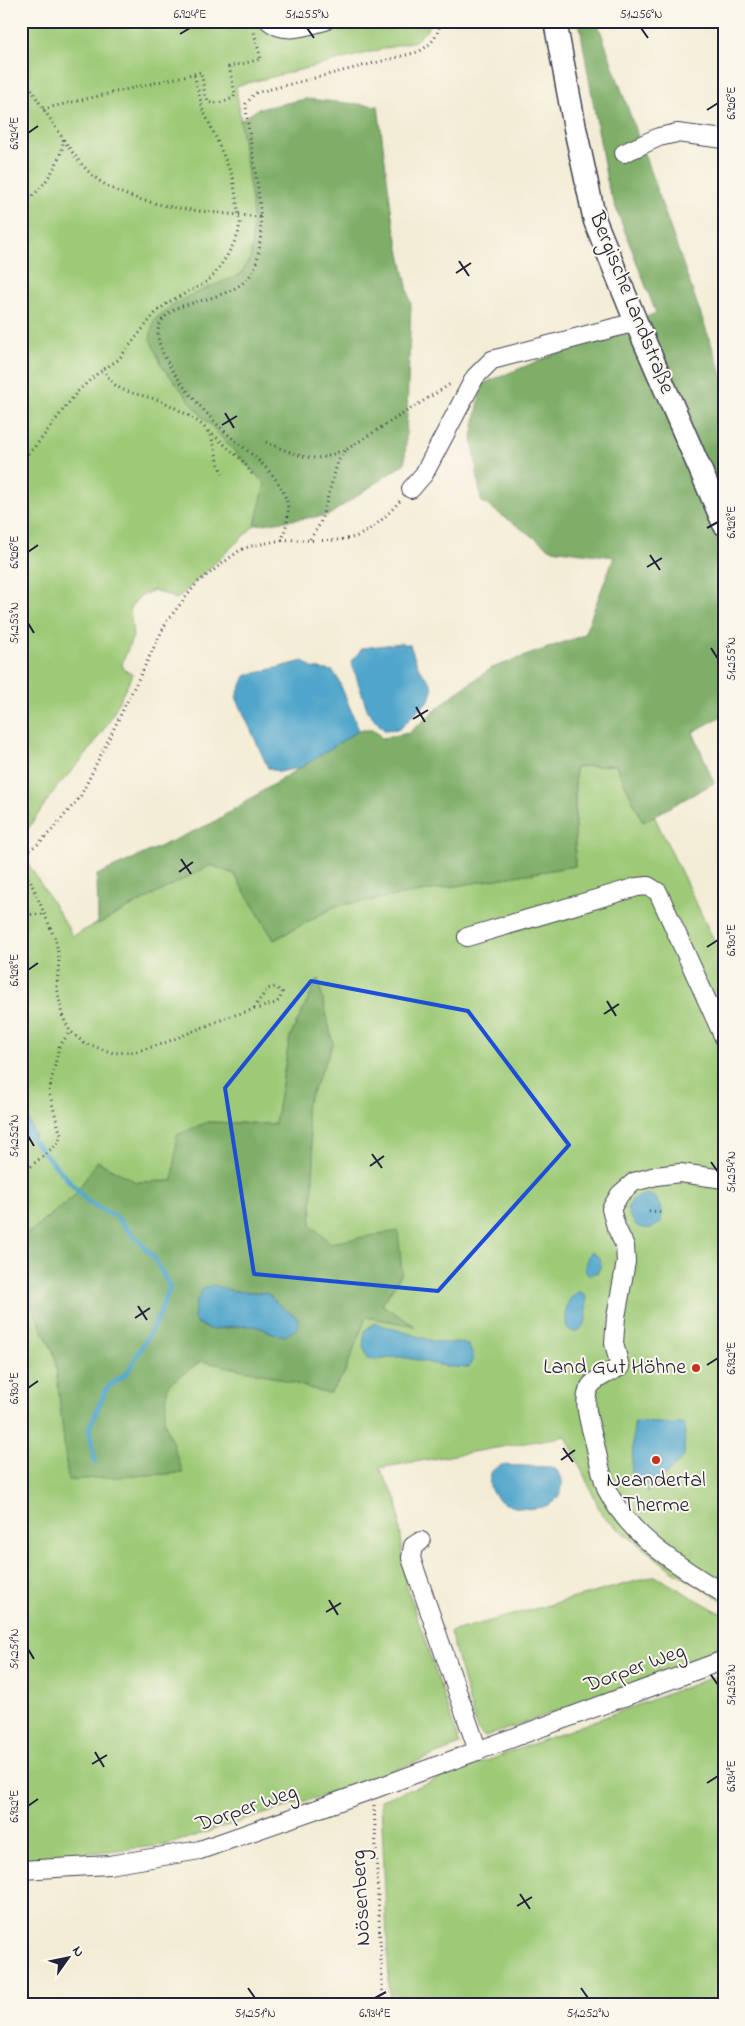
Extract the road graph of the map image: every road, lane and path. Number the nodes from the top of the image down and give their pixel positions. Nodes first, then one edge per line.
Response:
1 (251, 21) edge
2 (269, 21) edge
3 (324, 21) edge
4 (440, 21) edge
5 (556, 21) edge
6 (21, 61) edge
7 (194, 74) junction
8 (43, 109) junction
9 (63, 139) junction
10 (724, 139) edge
11 (624, 153) dead end
12 (21, 205) edge
13 (240, 215) junction
14 (260, 217) junction
15 (636, 322) junction
16 (104, 368) junction
17 (457, 380) dead end
18 (203, 426) junction
19 (266, 442) dead end
20 (347, 449) junction
21 (21, 461) edge
22 (252, 474) dead end
23 (224, 476) dead end
24 (411, 489) joint
25 (722, 521) edge
26 (310, 539) junction
27 (282, 540) junction
28 (21, 856) edge
29 (21, 870) edge
30 (45, 914) junction
31 (21, 915) edge
32 (467, 937) dead end
33 (254, 1008) junction
34 (70, 1031) junction
35 (724, 1038) edge
36 (21, 1167) edge
37 (724, 1179) edge
38 (649, 1211) dead end
39 (662, 1212) dead end
40 (421, 1541) dead end
41 (724, 1594) edge
42 (724, 1660) edge
43 (478, 1751) junction
44 (374, 1789) junction
45 (21, 1870) edge
46 (383, 2005) edge

1 - 7 path
2 - 3 street
4 - 14 path
5 - 15 main road, Bergische Landstraße
6 - 8 path
7 - 8 path
7 - 13 path
8 - 9 path
9 - 12 path
9 - 13 path
10 - 11 street
13 - 14 path
13 - 16 path
14 - 27 path
15 - 24 street
15 - 25 main road, Bergische Landstraße
16 - 18 path
16 - 21 path
17 - 20 path
18 - 22 path
18 - 23 path
19 - 20 path
20 - 26 path
24 - 26 path
26 - 27 path
27 - 28 path
29 - 30 path
30 - 31 path
30 - 34 path
32 - 35 street
33 - 33 path
33 - 34 path
34 - 36 path
37 - 41 street
38 - 39 path
40 - 43 street
42 - 43 street, Dorper Weg
43 - 44 street, Dorper Weg
44 - 45 street, Dorper Weg
44 - 46 path, Nösenberg

